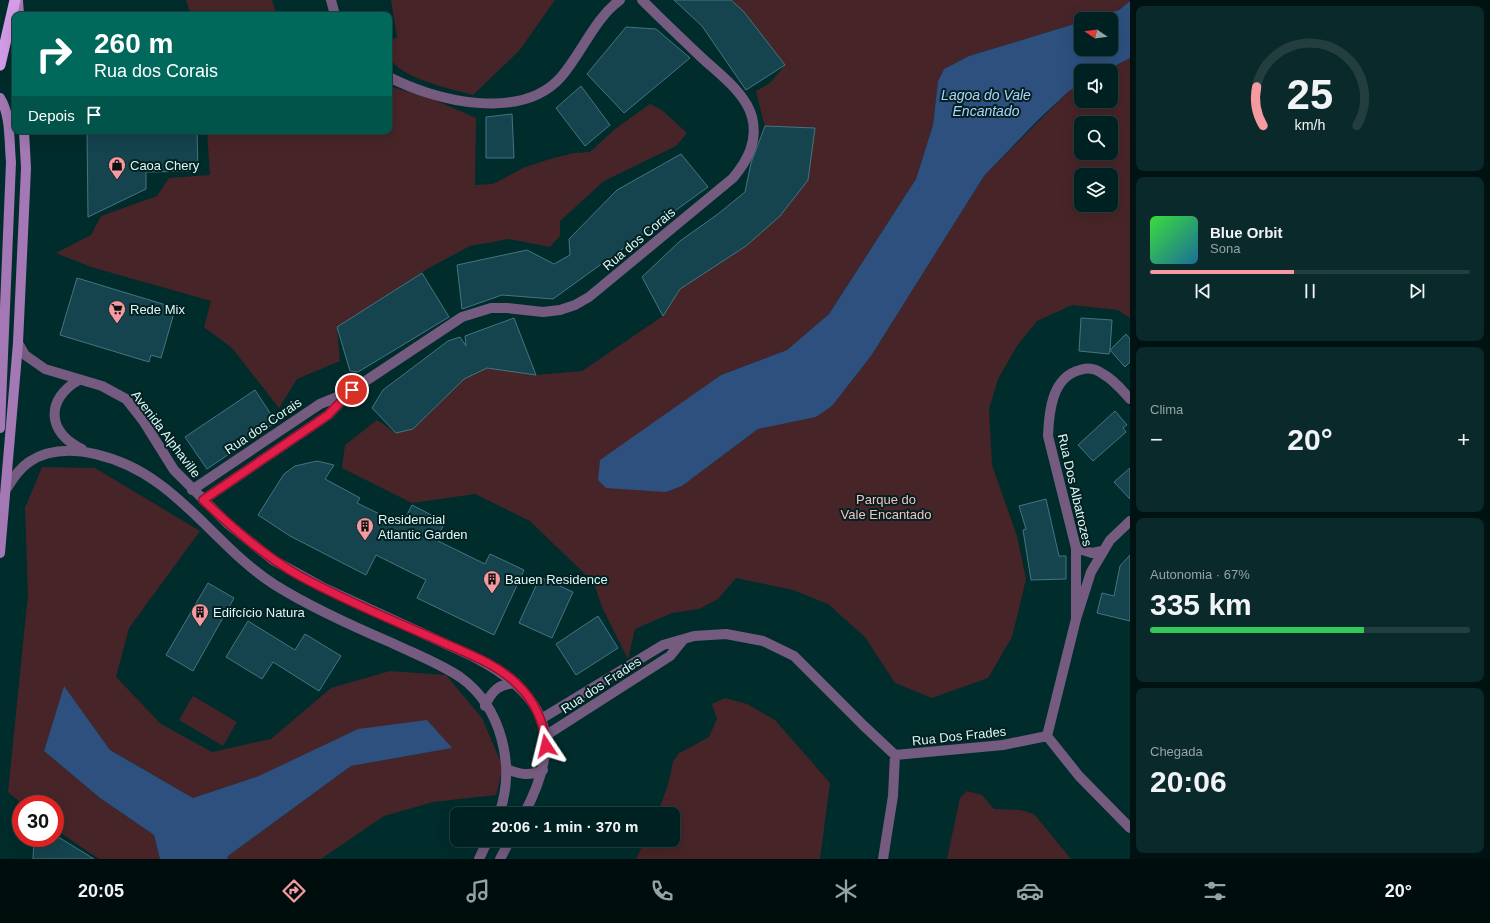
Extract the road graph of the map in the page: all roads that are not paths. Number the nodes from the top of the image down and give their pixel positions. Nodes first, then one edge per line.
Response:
1 (15, 0) edge
2 (18, 0) edge
3 (331, 0) edge
4 (620, 0) edge
5 (642, 0) edge
6 (12, 12) edge
7 (19, 12) edge
8 (334, 12) edge
9 (12, 13) edge
10 (0, 65) edge
11 (392, 78) edge
12 (0, 98) edge
13 (24, 134) edge
14 (18, 343) junction
15 (78, 380) junction
16 (352, 390) junction
17 (1130, 399) edge
18 (289, 425) junction
19 (0, 428) edge
20 (297, 436) junction
21 (84, 450) junction
22 (7, 488) junction
23 (192, 490) junction
24 (203, 500) junction
25 (1130, 521) edge
26 (1076, 548) junction
27 (1102, 551) junction
28 (0, 554) edge
29 (1076, 619) junction
30 (683, 640) junction
31 (663, 645) joint
32 (632, 663) junction
33 (639, 675) junction
34 (516, 683) junction
35 (485, 706) junction
36 (541, 719) junction
37 (545, 736) junction
38 (1047, 736) junction
39 (895, 755) junction
40 (507, 769) junction
41 (543, 770) junction
42 (501, 807) edge
43 (527, 807) edge
44 (1130, 828) edge
45 (485, 847) edge
46 (506, 847) edge
47 (479, 859) edge
48 (500, 859) edge
49 (884, 859) edge

1 - 6 highway
2 - 7 main road
3 - 8 street
4 - 11 street
5 - 16 street, Rua dos Corais
9 - 10 highway
12 - 19 main road
13 - 14 main road
14 - 15 street, Avenida Alphaville
14 - 22 main road
15 - 21 street
15 - 23 street, Avenida Alphaville
16 - 18 street, Rua dos Corais
16 - 20 street, Rua dos Corais
17 - 26 street, Rua Dos Albatrozes
18 - 20 street
18 - 23 street, Rua dos Corais
20 - 24 street, Rua dos Corais
21 - 22 street
21 - 35 street
22 - 28 main road
23 - 24 street, Avenida Alphaville
24 - 34 street, Avenida Alphaville
25 - 27 street
26 - 27 street
26 - 29 street, Rua Dos Albatrozes
27 - 29 street
29 - 38 street
30 - 31 street, Rua Dos Frades
30 - 33 street, Rua dos Frades
30 - 39 street, Rua Dos Frades
31 - 32 street, Rua dos Frades
32 - 33 street
32 - 36 street, Rua dos Frades
33 - 37 street, Rua dos Frades
34 - 35 street
34 - 36 street, Avenida Alphaville
35 - 40 street
36 - 37 street, Avenida Alphaville
37 - 41 street, Avenida Alphaville
38 - 39 street, Rua Dos Frades
38 - 44 street
39 - 49 street
40 - 41 street
40 - 42 street
41 - 43 street, Avenida Alphaville
45 - 47 street
46 - 48 street

